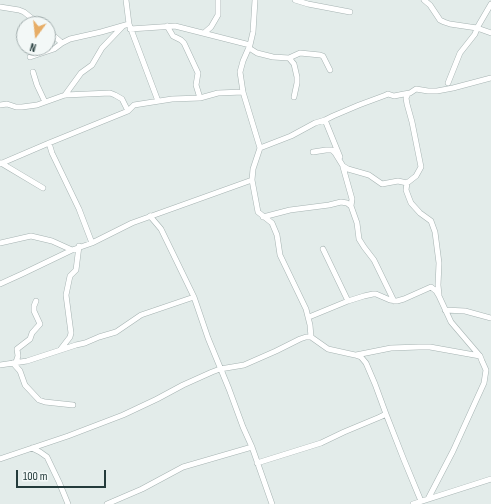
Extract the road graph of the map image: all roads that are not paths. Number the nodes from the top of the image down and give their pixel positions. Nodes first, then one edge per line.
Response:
1 (126, 0) edge
2 (218, 0) edge
3 (255, 0) edge
4 (295, 0) edge
5 (424, 0) edge
6 (491, 4) edge
7 (0, 6) edge
8 (350, 12) dead end
9 (29, 16) edge
10 (128, 26) junction
11 (167, 26) junction
12 (477, 28) junction
13 (491, 32) edge
14 (204, 33) junction
15 (56, 38) edge
16 (62, 43) junction
17 (250, 46) junction
18 (30, 57) dead end
19 (289, 58) junction
20 (330, 70) dead end
21 (33, 72) dead end
22 (491, 78) edge
23 (448, 83) dead end
24 (243, 92) junction
25 (408, 94) junction
26 (65, 95) junction
27 (200, 98) junction
28 (294, 98) dead end
29 (158, 101) junction
30 (45, 102) junction
31 (0, 105) edge
32 (128, 111) junction
33 (326, 120) junction
34 (315, 123) junction
35 (328, 128) junction
36 (49, 143) junction
37 (260, 148) junction
38 (313, 152) dead end
39 (1, 164) edge
40 (343, 166) junction
41 (252, 180) junction
42 (407, 183) junction
43 (43, 188) dead end
44 (351, 206) junction
45 (150, 216) junction
46 (263, 217) junction
47 (92, 242) junction
48 (0, 243) edge
49 (79, 246) junction
50 (323, 249) dead end
51 (72, 250) junction
52 (0, 284) edge
53 (439, 296) junction
54 (194, 297) junction
55 (36, 301) dead end
56 (348, 301) junction
57 (394, 301) junction
58 (445, 310) junction
59 (309, 317) junction
60 (491, 318) edge
61 (311, 337) junction
62 (60, 351) junction
63 (355, 355) junction
64 (480, 356) junction
65 (15, 363) junction
66 (0, 365) edge
67 (220, 369) junction
68 (73, 405) dead end
69 (386, 414) junction
70 (32, 448) junction
71 (252, 448) junction
72 (0, 459) edge
73 (257, 463) junction
74 (491, 479) edge
75 (428, 499) junction
76 (421, 501) junction
77 (68, 504) edge
78 (108, 504) edge
79 (272, 504) edge
80 (413, 504) edge

1 - 10 street
2 - 14 street
3 - 17 street
4 - 8 street
5 - 12 street
6 - 12 street
7 - 9 street
10 - 11 street
10 - 16 street
10 - 26 street
10 - 29 street
11 - 14 street
11 - 27 street
12 - 13 street
12 - 23 street
14 - 17 street
15 - 16 street
16 - 18 street
17 - 19 street
17 - 24 street
19 - 20 street
19 - 28 street
21 - 30 street
22 - 25 street
24 - 27 street
24 - 37 street
25 - 33 street
25 - 42 street
26 - 30 street
26 - 32 street
27 - 29 street
29 - 32 street
30 - 31 street
32 - 36 street
33 - 34 street
33 - 35 street
34 - 35 street
34 - 37 street
35 - 40 street
36 - 39 street
36 - 47 street
37 - 41 street
38 - 40 street
39 - 43 street
40 - 42 street
40 - 44 street
41 - 45 street
41 - 46 street
42 - 53 street
44 - 46 street
44 - 57 street
45 - 47 street
45 - 54 street
46 - 59 street
47 - 49 street
48 - 51 street
49 - 51 street
49 - 62 street
50 - 56 street
51 - 52 street
53 - 57 street
53 - 58 street
54 - 62 street
54 - 67 street
55 - 65 street
56 - 57 street
56 - 59 street
58 - 60 street
58 - 64 street
59 - 61 street
61 - 63 street
61 - 67 street
62 - 65 street
63 - 64 street
63 - 69 street
64 - 75 street
65 - 66 street
65 - 68 street
67 - 70 street
67 - 71 street
69 - 73 street
69 - 76 street
70 - 72 street
70 - 77 street
71 - 73 street
71 - 78 street
73 - 79 street
74 - 75 street
75 - 76 street
76 - 80 street

